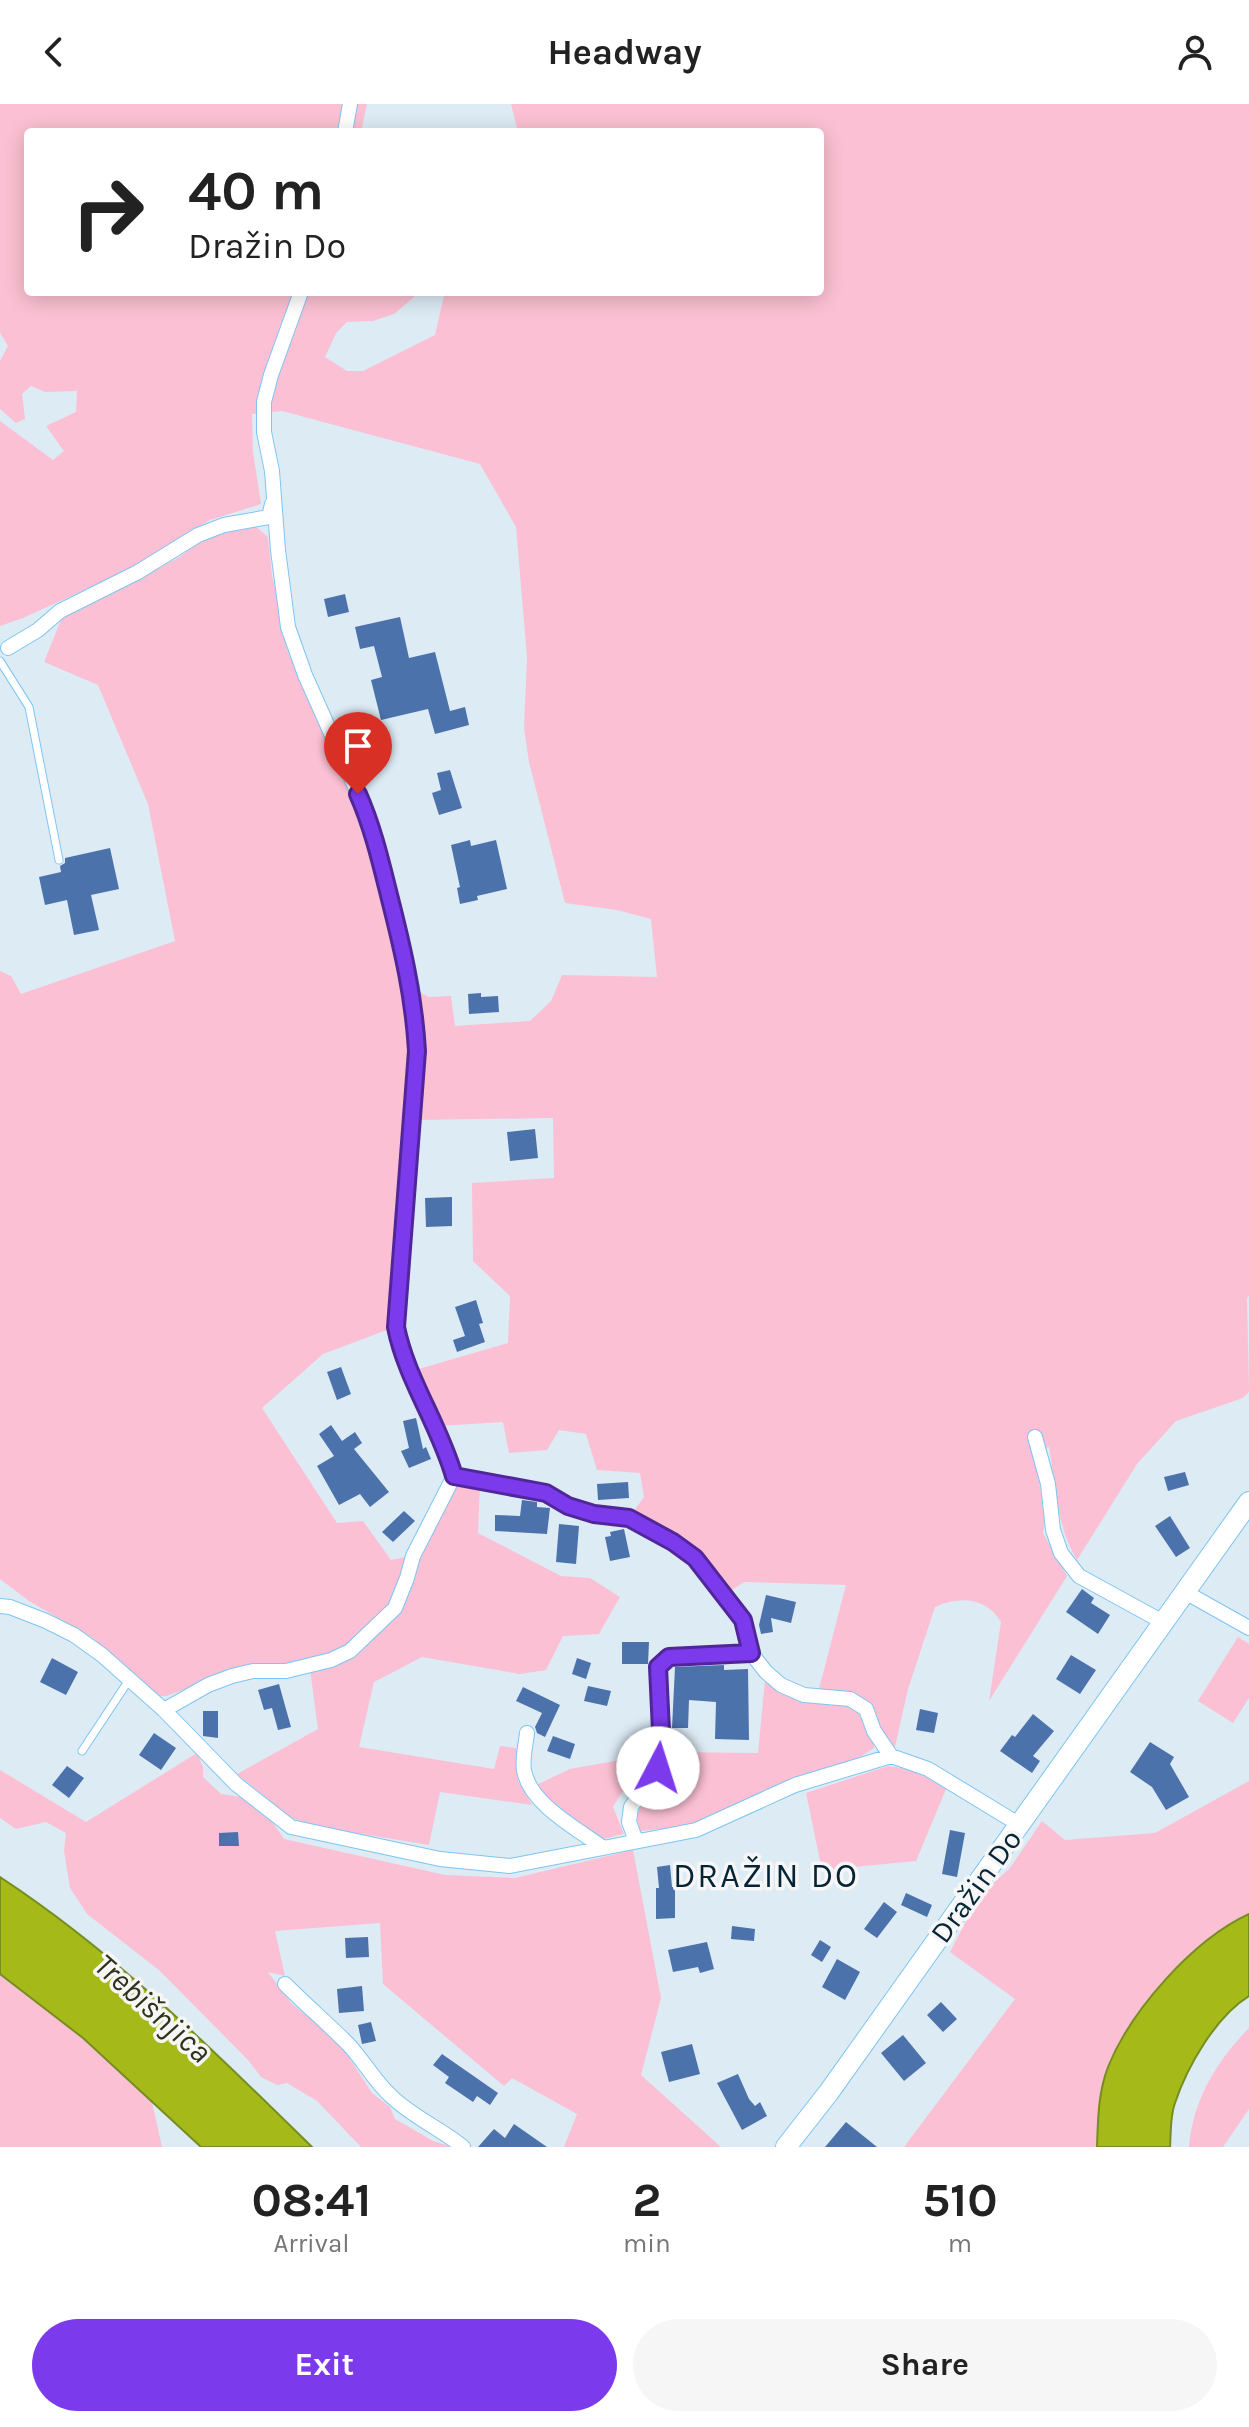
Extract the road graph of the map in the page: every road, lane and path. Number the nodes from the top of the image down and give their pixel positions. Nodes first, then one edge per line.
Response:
1 (350, 104) edge
2 (346, 128) edge
3 (300, 296) edge
4 (274, 496) junction
5 (3, 655) edge
6 (59, 860) dead end
7 (1035, 1437) dead end
8 (454, 1476) junction
9 (1249, 1502) edge
10 (1185, 1592) junction
11 (0, 1606) edge
12 (1163, 1622) junction
13 (1249, 1628) edge
14 (751, 1653) junction
15 (129, 1680) junction
16 (164, 1710) junction
17 (527, 1733) dead end
18 (82, 1751) dead end
19 (891, 1756) junction
20 (1020, 1825) junction
21 (636, 1841) junction
22 (602, 1847) junction
23 (285, 1984) dead end
24 (463, 2147) edge
25 (786, 2147) edge

1 - 2 street
3 - 4 street
4 - 5 street
4 - 8 street
5 - 6 lane
7 - 12 street
8 - 14 street
8 - 16 street
9 - 10 street, Dražin Do
10 - 12 street, Dražin Do
10 - 13 street
11 - 15 street
12 - 20 street, Dražin Do
14 - 19 street
14 - 21 street
15 - 16 street
15 - 18 lane
16 - 22 street
17 - 22 street
19 - 20 street
19 - 21 street
20 - 25 street, Dražin Do
21 - 22 street
23 - 24 street

